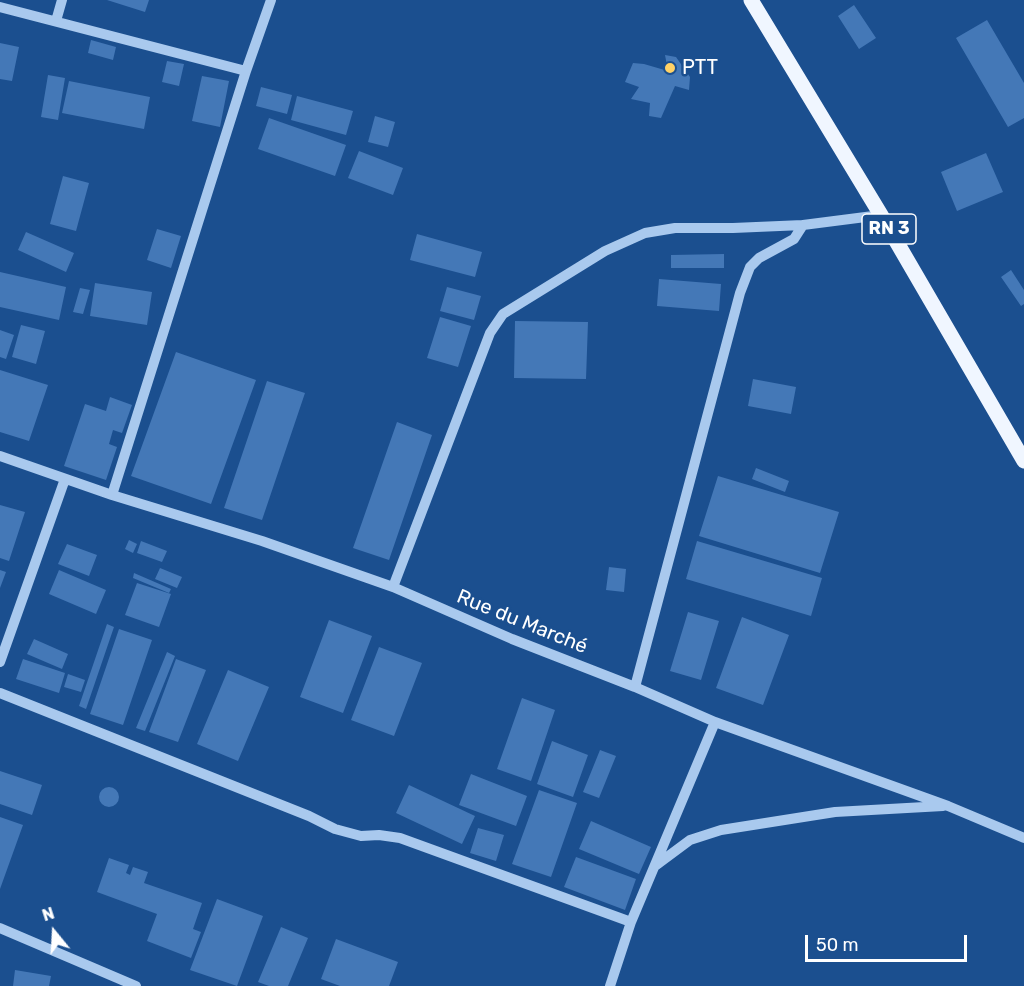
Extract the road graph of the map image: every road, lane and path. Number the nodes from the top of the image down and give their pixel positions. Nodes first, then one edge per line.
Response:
1 (62, 0) edge
2 (271, 0) edge
3 (751, 0) edge
4 (0, 7) edge
5 (56, 21) junction
6 (246, 71) junction
7 (881, 215) junction
8 (803, 225) junction
9 (0, 456) edge
10 (1024, 461) edge
11 (65, 479) junction
12 (112, 495) junction
13 (393, 587) junction
14 (0, 662) edge
15 (635, 687) junction
16 (0, 693) edge
17 (716, 722) junction
18 (948, 806) junction
19 (1024, 838) edge
20 (655, 866) junction
21 (631, 922) junction
22 (0, 928) edge
23 (131, 985) edge
24 (610, 986) edge

1 - 5 street
2 - 6 street
3 - 7 main road, RN 3
4 - 5 street
5 - 6 street
6 - 12 street
7 - 8 street
7 - 10 main road, RN 3
8 - 13 street
8 - 15 street
9 - 11 street, Rue du Marché
11 - 12 street, Rue du Marché
11 - 14 street
12 - 13 street, Rue du Marché
13 - 15 street, Rue du Marché
15 - 17 street, Rue du Marché
16 - 21 street
17 - 18 street, Rue du Marché
17 - 20 street
18 - 19 street, Rue du Marché
18 - 20 street
20 - 21 street
21 - 24 street
22 - 23 street

